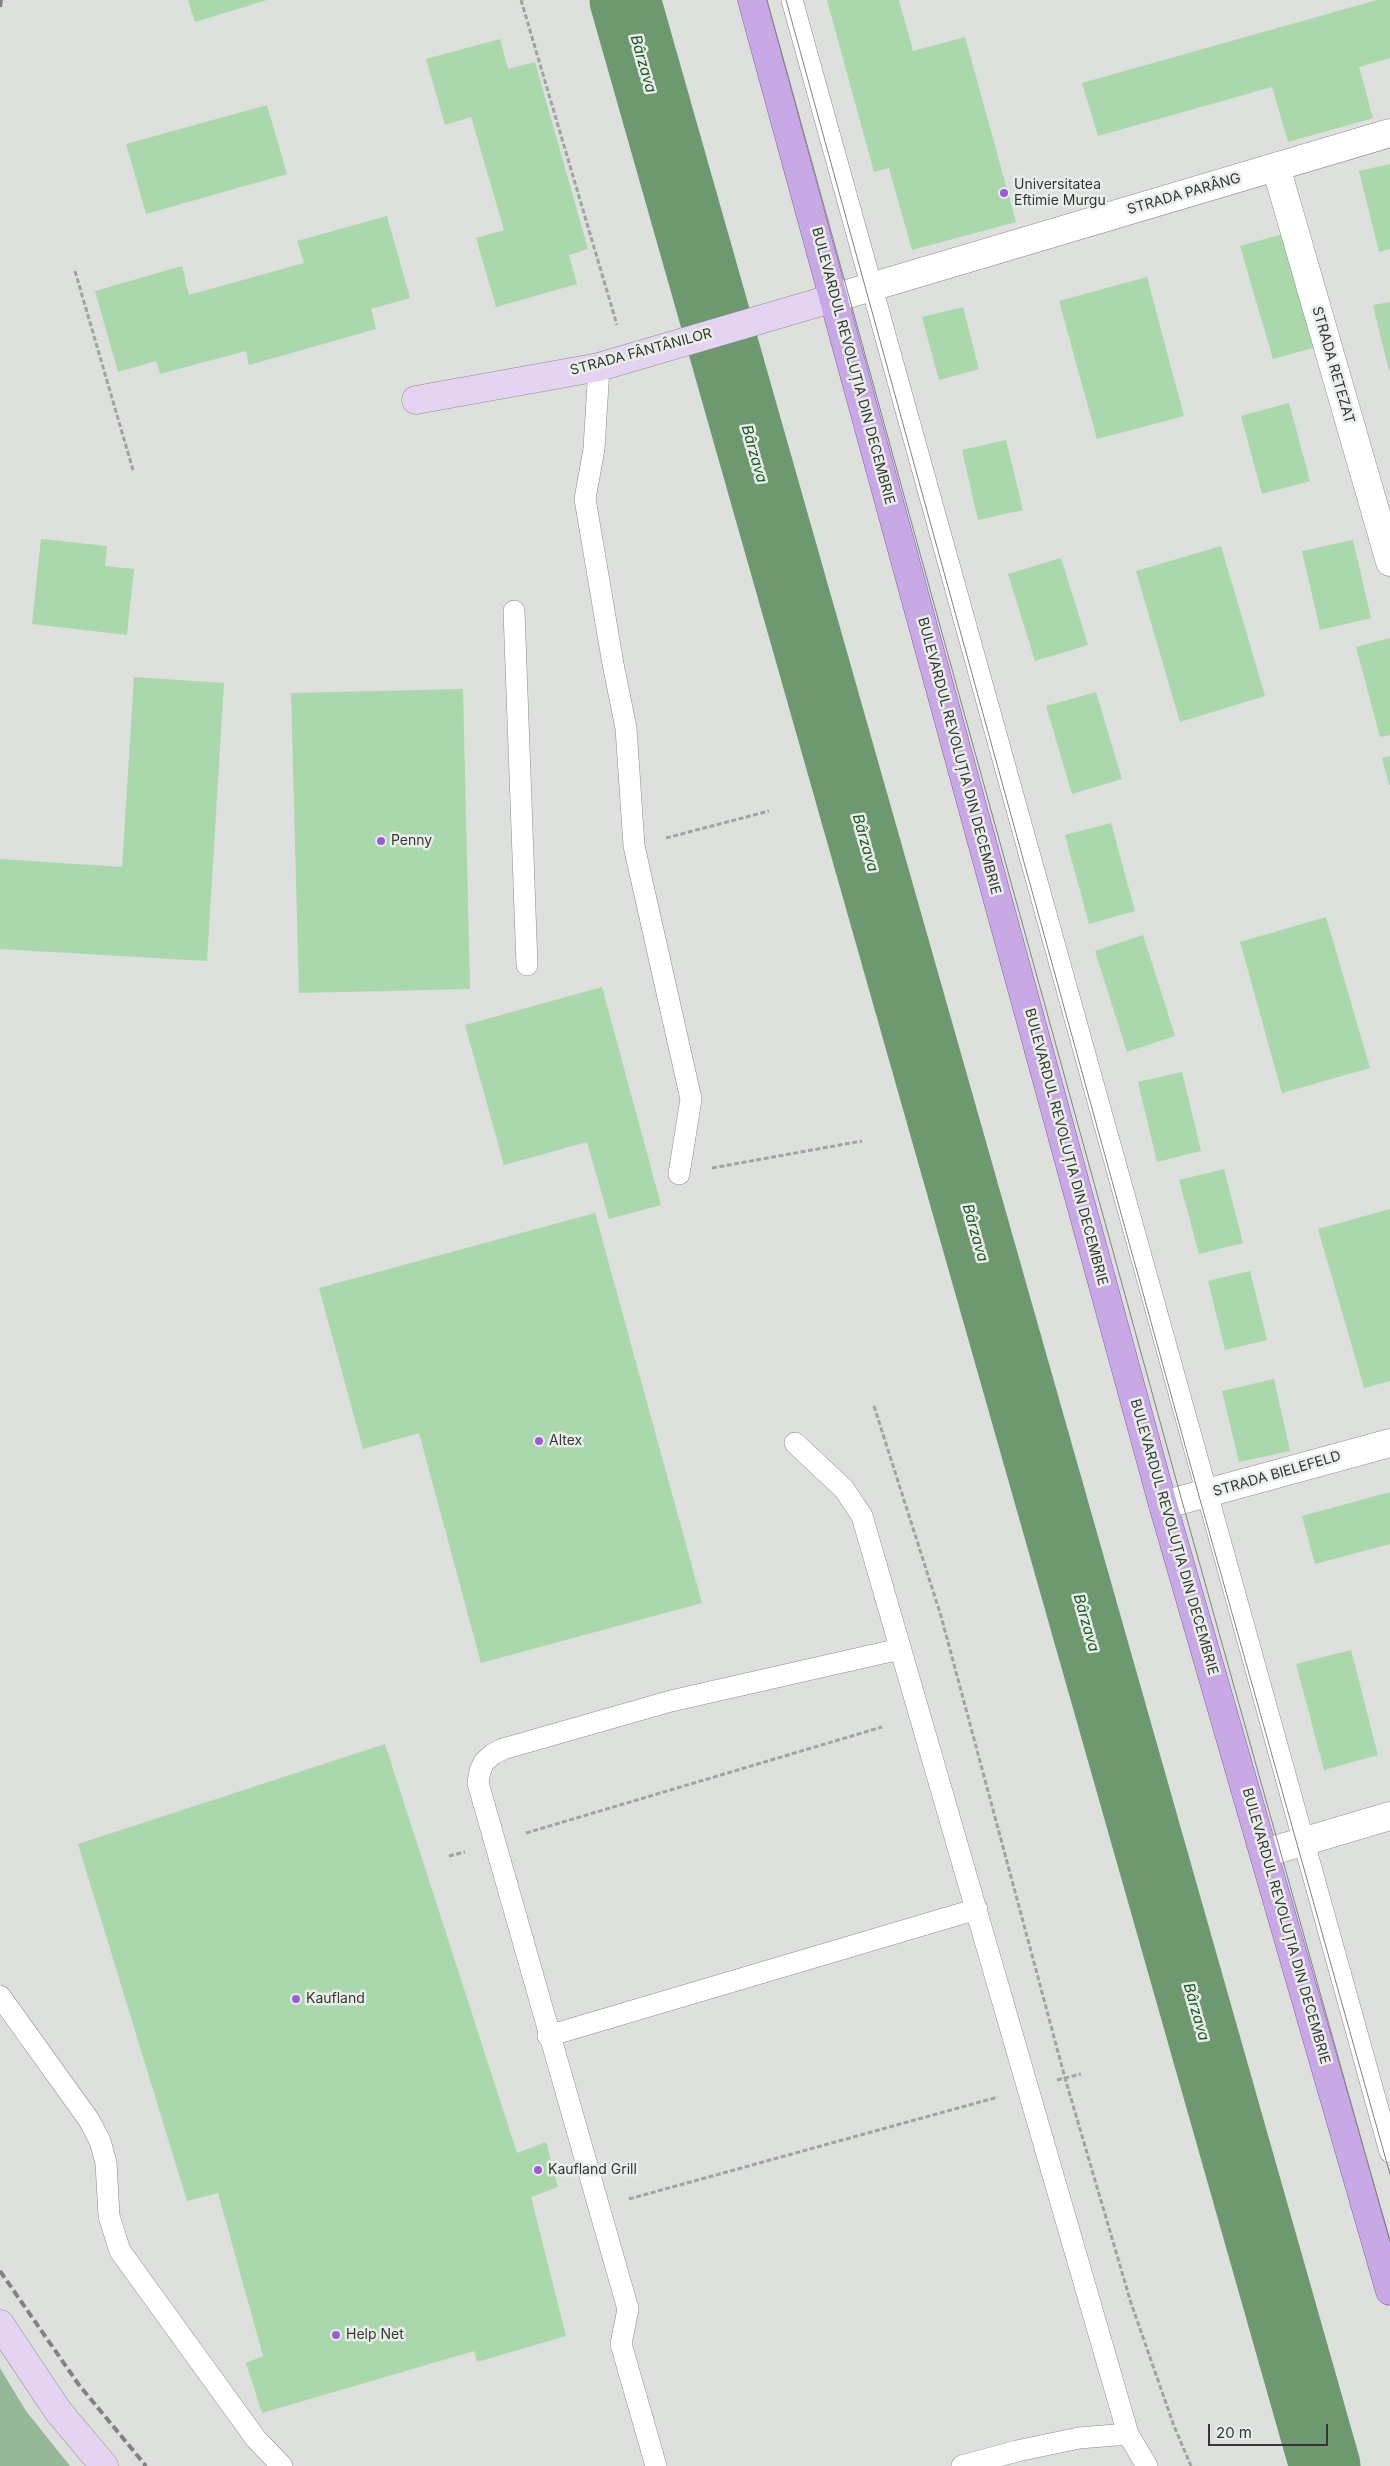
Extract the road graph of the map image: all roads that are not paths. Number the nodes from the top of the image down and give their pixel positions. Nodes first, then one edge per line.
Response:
1 (752, 0) edge
2 (792, 0) edge
3 (1390, 133) edge
4 (1276, 167) junction
5 (873, 286) junction
6 (834, 298) junction
7 (599, 367) junction
8 (416, 400) dead end
9 (1390, 562) edge
10 (514, 611) dead end
11 (527, 965) dead end
12 (679, 1174) road end
13 (795, 1443) dead end
14 (1390, 1443) edge
15 (1207, 1494) junction
16 (1164, 1505) junction
17 (900, 1649) junction
18 (1390, 1816) edge
19 (1304, 1842) junction
20 (1265, 1853) junction
21 (976, 1908) junction
22 (0, 1996) edge
23 (548, 2036) junction
24 (1390, 2152) edge
25 (1390, 2291) edge
26 (0, 2324) edge
27 (1128, 2434) junction
28 (104, 2466) edge
29 (282, 2466) edge
30 (656, 2466) edge
31 (962, 2466) edge
32 (1147, 2466) edge

1 - 6 main road, BULEVARDUL REVOLUȚIA DIN DECEMBRIE
2 - 5 lane
3 - 4 street, STRADA PARÂNG
4 - 5 street, STRADA PARÂNG
4 - 9 street, STRADA RETEZAT
5 - 6 street, STRADA PARÂNG
5 - 15 lane
6 - 7 street, STRADA FÂNTÂNILOR
6 - 16 main road, BULEVARDUL REVOLUȚIA DIN DECEMBRIE
7 - 8 street, STRADA FÂNTÂNILOR
7 - 12 lane
10 - 11 lane
13 - 17 lane
14 - 15 street, STRADA BIELEFELD
15 - 16 street, STRADA BIELEFELD
15 - 19 lane
16 - 20 main road, BULEVARDUL REVOLUȚIA DIN DECEMBRIE
17 - 21 lane
17 - 23 lane
18 - 19 street
19 - 20 street
19 - 24 lane
20 - 25 main road, BULEVARDUL REVOLUȚIA DIN DECEMBRIE
21 - 23 lane
21 - 27 lane
22 - 29 lane
23 - 30 lane
26 - 28 street
27 - 31 lane
27 - 32 lane

